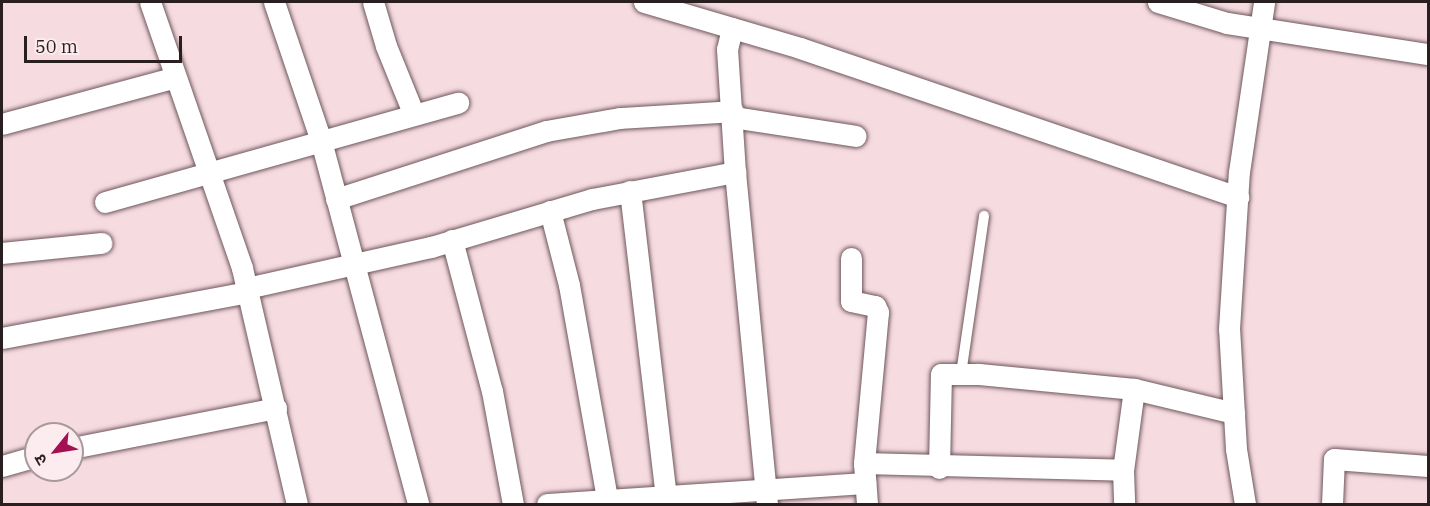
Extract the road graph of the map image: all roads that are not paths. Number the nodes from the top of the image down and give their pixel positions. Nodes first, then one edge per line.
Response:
1 (150, 2) edge
2 (274, 2) edge
3 (373, 2) edge
4 (644, 2) edge
5 (1158, 2) edge
6 (1264, 2) edge
7 (732, 28) junction
8 (1260, 28) junction
9 (1428, 54) edge
10 (173, 78) junction
11 (458, 103) dead end
12 (733, 114) junction
13 (414, 115) junction
14 (2, 124) edge
15 (856, 136) dead end
16 (321, 141) junction
17 (735, 172) junction
18 (207, 174) junction
19 (630, 191) junction
20 (1238, 197) junction
21 (336, 199) junction
22 (105, 202) dead end
23 (550, 211) junction
24 (984, 216) dead end
25 (452, 240) junction
26 (100, 243) dead end
27 (2, 253) edge
28 (851, 258) dead end
29 (354, 266) junction
30 (247, 290) junction
31 (2, 338) edge
32 (961, 374) junction
33 (1134, 389) junction
34 (276, 408) junction
35 (1234, 412) junction
36 (84, 446) edge
37 (24, 460) edge
38 (2, 466) edge
39 (1428, 466) edge
40 (939, 468) junction
41 (1123, 470) junction
42 (865, 473) junction
43 (766, 496) edge
44 (607, 499) junction
45 (667, 500) edge
46 (297, 504) edge
47 (418, 504) edge
48 (513, 504) edge
49 (547, 504) edge
50 (867, 504) edge
51 (1124, 504) edge
52 (1245, 504) edge
53 (1332, 504) edge

1 - 10 street
2 - 16 street
3 - 13 street
4 - 7 street
5 - 8 street
6 - 8 street
7 - 12 street
7 - 20 street
8 - 9 street
8 - 20 street
10 - 14 street
10 - 18 street
11 - 13 street
12 - 15 street
12 - 17 street
12 - 21 street
13 - 16 street
16 - 18 street
16 - 21 street
17 - 19 street
17 - 43 street
18 - 22 street
18 - 30 street
19 - 23 street
19 - 45 street
20 - 35 street
21 - 29 street
23 - 25 street
23 - 44 street
24 - 32 lane
25 - 29 street
25 - 48 street
26 - 27 street
28 - 42 street
29 - 30 street
29 - 47 street
30 - 31 street
30 - 34 street
32 - 33 street
32 - 40 street
33 - 35 street
33 - 41 street
34 - 36 street
34 - 46 street
35 - 52 street
37 - 38 street
39 - 53 street
40 - 41 street
40 - 42 street
41 - 51 street
42 - 43 street
42 - 50 street
43 - 45 street
44 - 45 street
44 - 49 street

